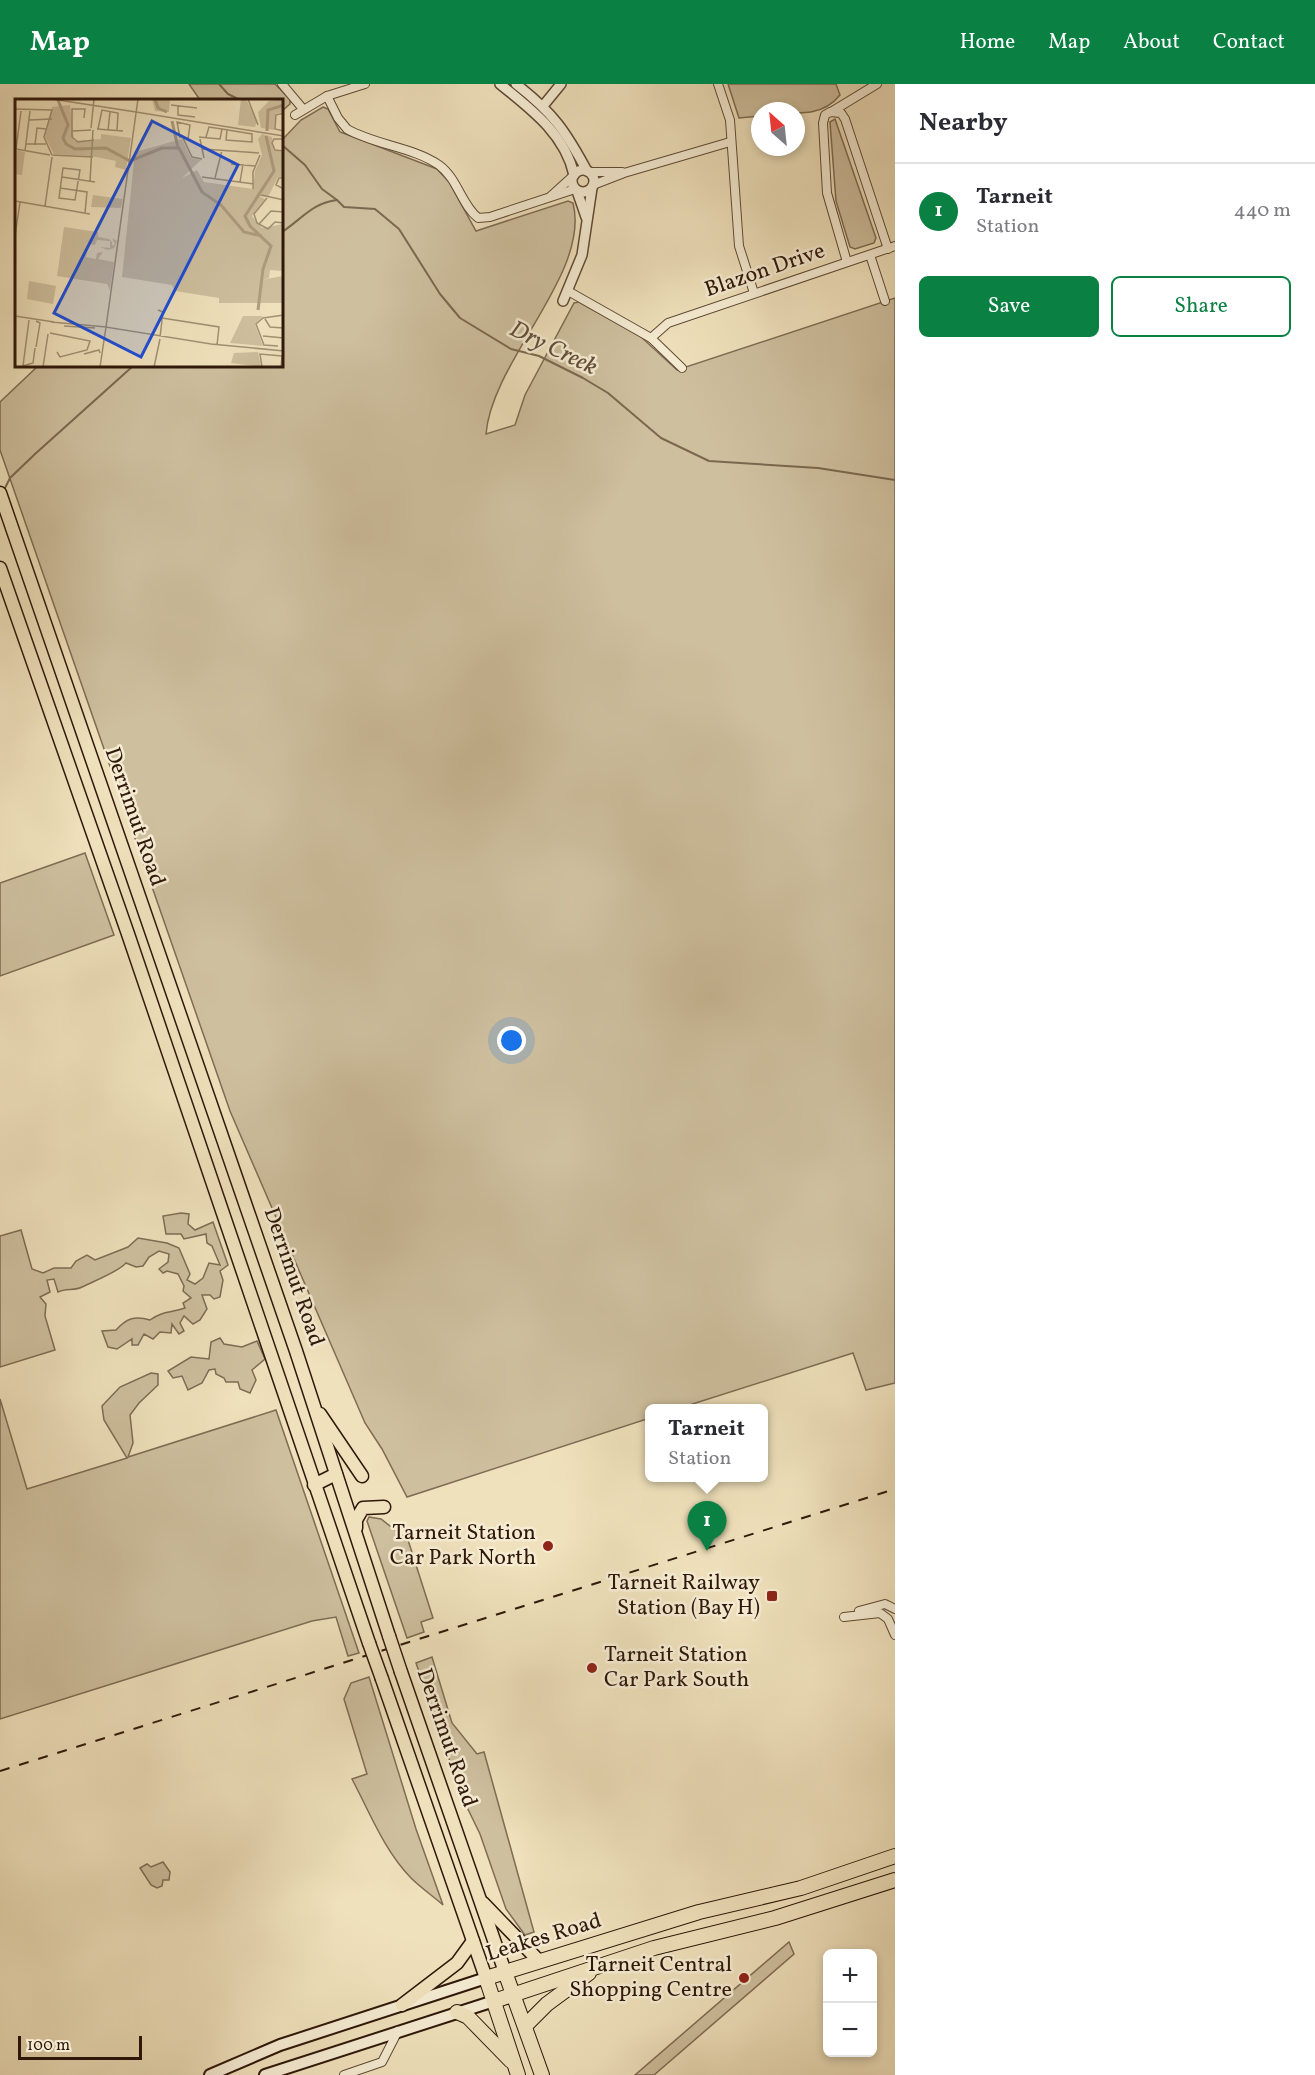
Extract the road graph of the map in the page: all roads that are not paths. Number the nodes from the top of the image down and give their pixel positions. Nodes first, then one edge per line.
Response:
1 (282, 84) edge
2 (364, 84) edge
3 (500, 84) edge
4 (516, 84) edge
5 (561, 84) edge
6 (718, 84) edge
7 (877, 84) edge
8 (327, 96) junction
9 (852, 98) junction
10 (543, 106) junction
11 (303, 109) junction
12 (837, 113) junction
13 (295, 115) dead end
14 (730, 142) junction
15 (588, 171) junction
16 (624, 172) junction
17 (573, 176) junction
18 (593, 187) junction
19 (576, 190) junction
20 (550, 197) junction
21 (586, 219) junction
22 (891, 248) edge
23 (870, 255) junction
24 (847, 262) junction
25 (568, 291) junction
26 (754, 293) junction
27 (563, 301) dead end
28 (885, 301) dead end
29 (651, 338) junction
30 (682, 368) dead end
31 (0, 493) edge
32 (0, 568) edge
33 (314, 1406) junction
34 (362, 1476) dead end
35 (338, 1480) junction
36 (314, 1485) junction
37 (384, 1507) dead end
38 (357, 1536) junction
39 (895, 1610) edge
40 (895, 1635) edge
41 (895, 1856) edge
42 (895, 1880) edge
43 (480, 1900) junction
44 (473, 1941) junction
45 (539, 1961) junction
46 (598, 1966) junction
47 (506, 1972) junction
48 (486, 1978) junction
49 (514, 1994) junction
50 (494, 2001) junction
51 (402, 2005) junction
52 (457, 2012) junction
53 (526, 2025) junction
54 (398, 2031) junction
55 (517, 2071) edge
56 (210, 2075) edge
57 (265, 2075) edge
58 (344, 2075) edge
59 (542, 2075) edge

1 - 11 street
2 - 8 street
3 - 17 street
4 - 10 street
5 - 10 street
6 - 14 street
7 - 9 street
8 - 11 street
8 - 20 street
9 - 12 street
9 - 12 street
10 - 15 street
11 - 13 street
12 - 22 street
12 - 24 street
14 - 16 street
14 - 26 street
15 - 16 street
15 - 17 street
15 - 18 street
16 - 18 street
17 - 19 street
17 - 20 street
18 - 19 street
18 - 21 street
19 - 20 street
19 - 21 street
21 - 25 street
22 - 23 street, Blazon Drive
23 - 24 street, Blazon Drive
23 - 28 street
24 - 26 street, Blazon Drive
25 - 27 street
25 - 29 street
26 - 29 street, Blazon Drive
29 - 30 street
31 - 33 main road, Derrimut Road
32 - 36 main road, Derrimut Road
33 - 34 main road
33 - 35 main road, Derrimut Road
35 - 36 main road
35 - 38 main road, Derrimut Road
36 - 44 main road, Derrimut Road, bridge
37 - 38 main road
38 - 43 main road, Derrimut Road, bridge
39 - 40 street
41 - 45 highway, Leakes Road
42 - 46 highway, Leakes Road
43 - 45 main road
43 - 47 main road, Derrimut Road
44 - 48 main road, Derrimut Road
44 - 51 main road
45 - 47 highway, Leakes Road
46 - 49 highway, Leakes Road
46 - 53 highway
47 - 48 highway, Leakes Road
47 - 49 highway, Derrimut Road
48 - 50 highway, Derrimut Road
48 - 51 main road, Leakes Road
49 - 50 highway, Leakes Road
49 - 53 highway, Derrimut Road
50 - 52 main road, Leakes Road
50 - 55 highway, Derrimut Road
51 - 56 main road, Leakes Road
52 - 54 main road, Leakes Road
52 - 55 highway
53 - 59 highway, Derrimut Road
54 - 57 main road, Leakes Road
54 - 58 street

